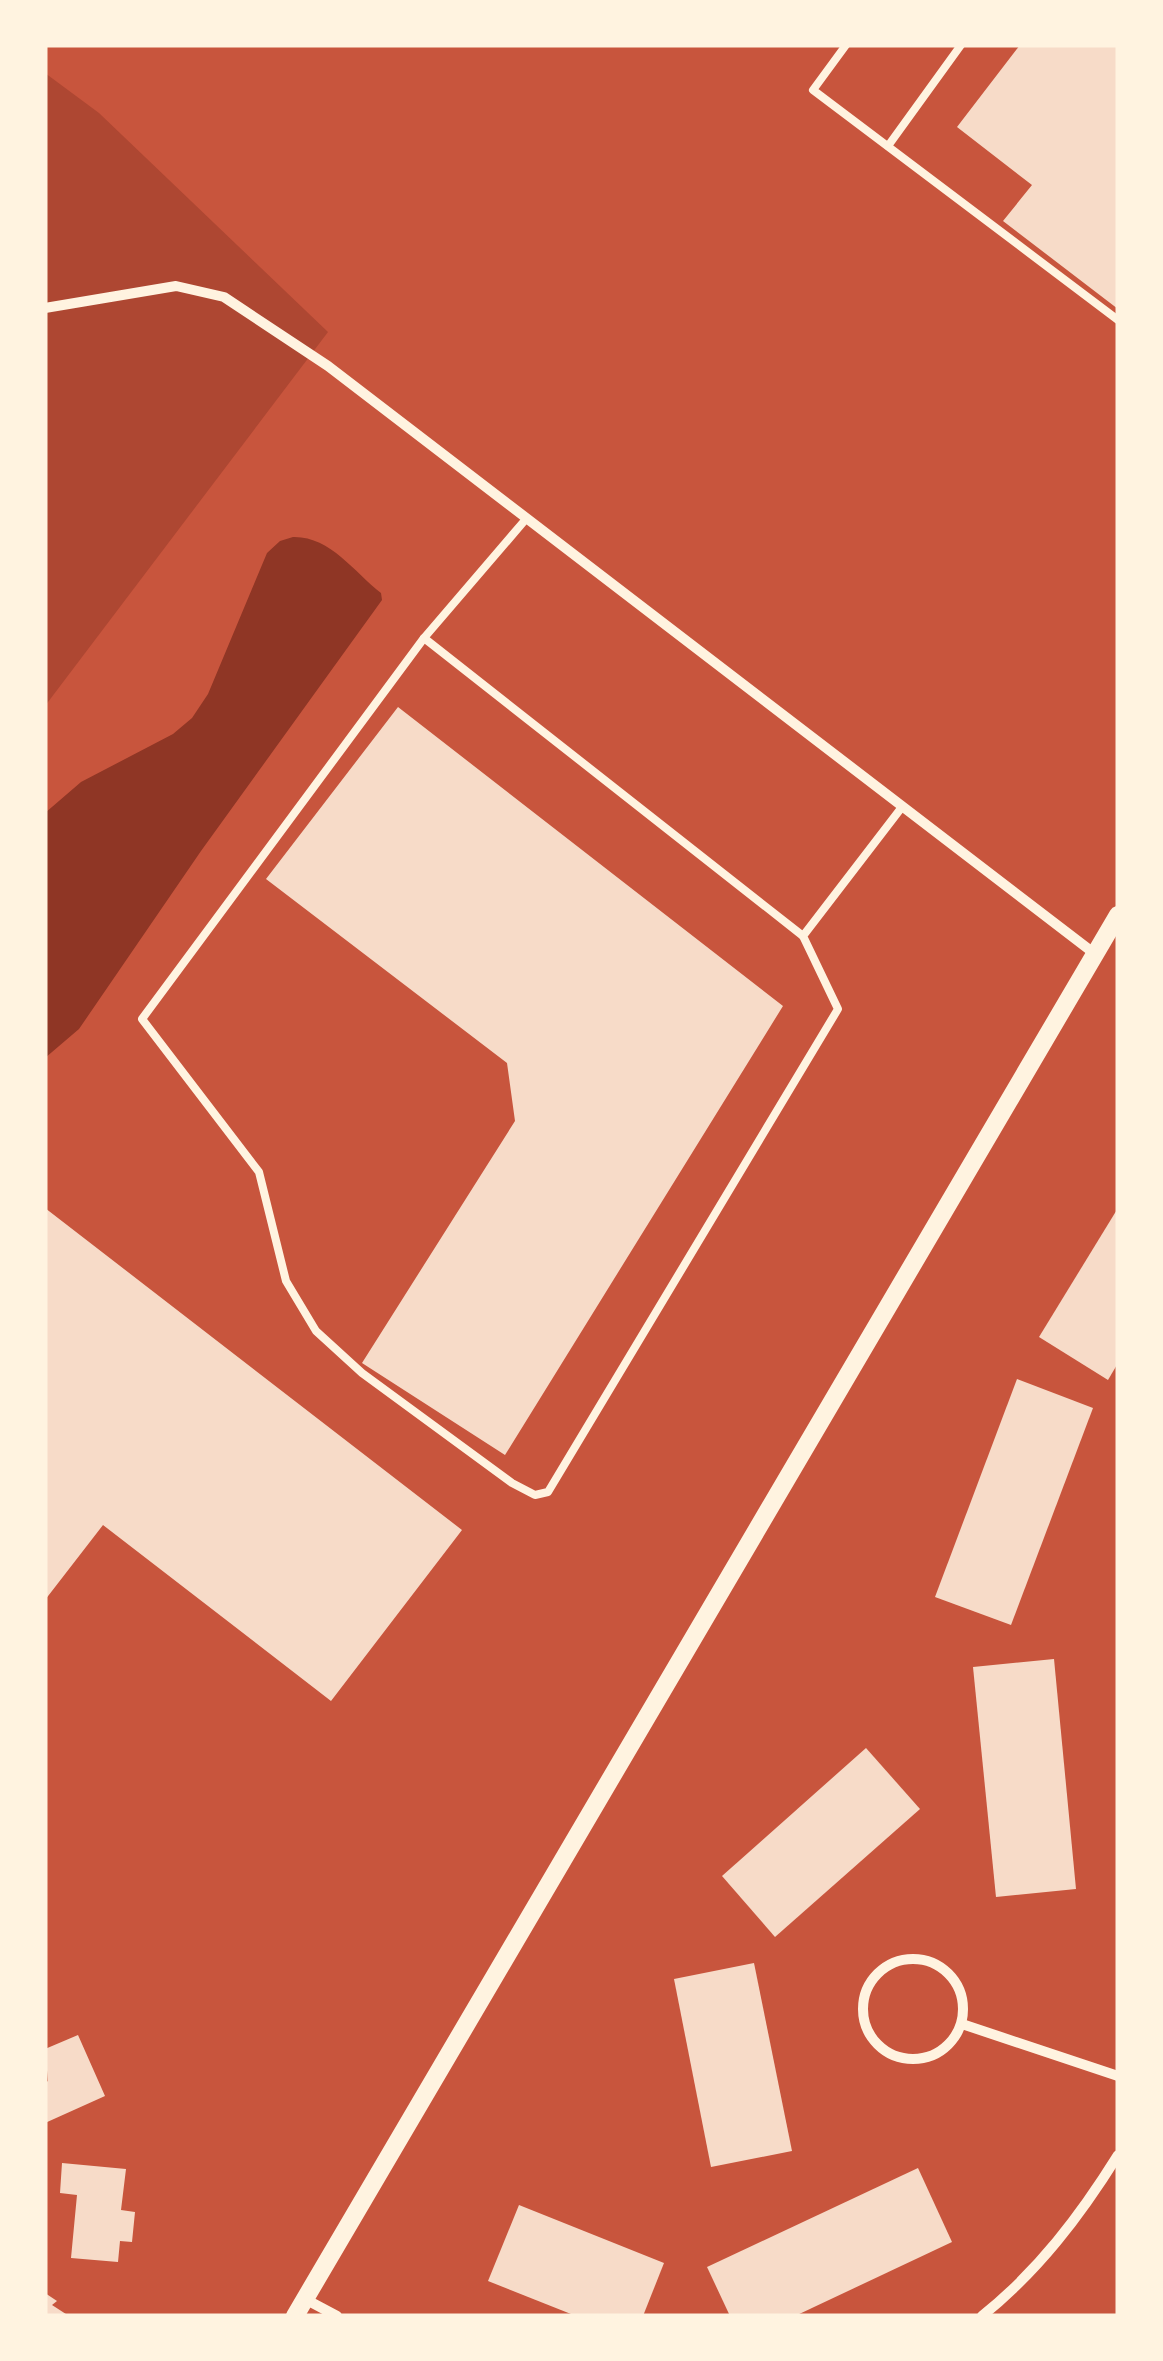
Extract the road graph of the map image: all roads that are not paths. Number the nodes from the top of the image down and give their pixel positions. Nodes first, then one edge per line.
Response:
1 (846, 45) edge
2 (961, 45) edge
3 (888, 146) junction
4 (45, 308) edge
5 (1118, 320) edge
6 (526, 519) junction
7 (424, 638) junction
8 (902, 806) junction
9 (1118, 915) edge
10 (804, 936) junction
11 (1095, 954) junction
12 (962, 2024) junction
13 (1118, 2076) edge
14 (1118, 2155) edge
15 (300, 2308) edge
16 (337, 2316) edge
17 (982, 2316) edge

1 - 3 lane
2 - 3 lane
3 - 5 lane
4 - 6 street
6 - 7 lane
6 - 8 street
7 - 10 lane
7 - 10 lane
8 - 10 lane
8 - 11 street
9 - 11 street
11 - 15 street
12 - 12 street
12 - 13 street
14 - 17 street
15 - 16 street

